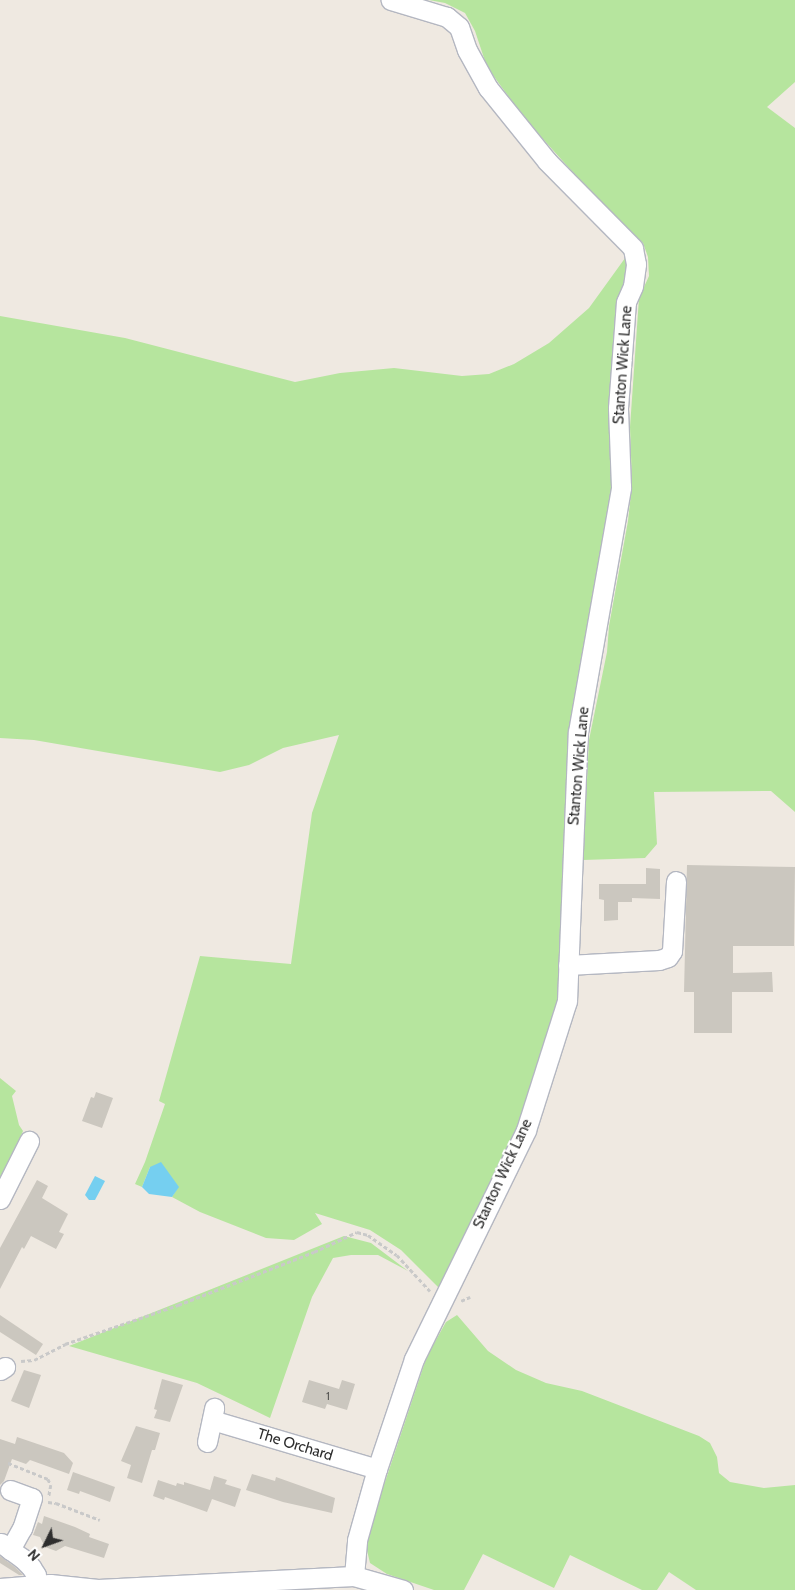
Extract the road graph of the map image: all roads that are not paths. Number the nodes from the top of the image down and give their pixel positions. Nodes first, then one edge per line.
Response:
1 (391, 0) edge
2 (676, 881) dead end
3 (568, 965) junction
4 (29, 1141) dead end
5 (0, 1199) edge
6 (207, 1442) dead end
7 (377, 1469) junction
8 (10, 1490) dead end
9 (5, 1546) edge
10 (354, 1576) junction
11 (36, 1585) junction
12 (0, 1588) edge
13 (403, 1590) edge

1 - 3 street, Stanton Wick Lane
2 - 3 street
3 - 7 street, Stanton Wick Lane
4 - 5 street
6 - 7 street, The Orchard
7 - 10 street, Stanton Wick Lane
8 - 9 street
9 - 11 street
10 - 11 street
10 - 13 street
11 - 12 street

